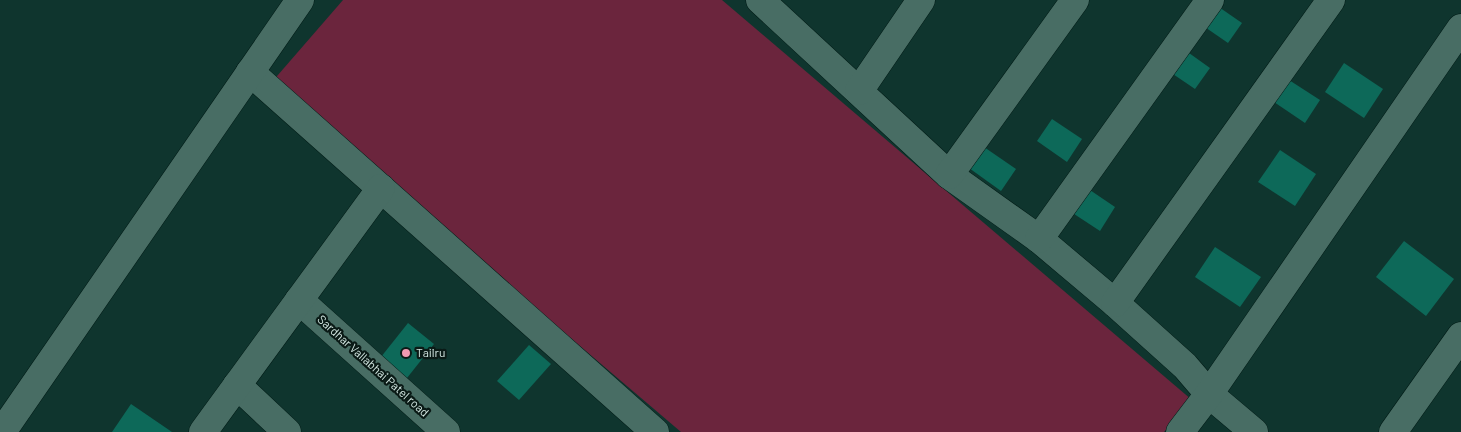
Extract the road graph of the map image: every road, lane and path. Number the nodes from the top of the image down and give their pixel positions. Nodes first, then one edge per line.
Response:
1 (300, 0) edge
2 (760, 0) edge
3 (921, 0) edge
4 (1074, 0) edge
5 (1210, 0) edge
6 (1331, 0) edge
7 (1461, 28) edge
8 (250, 72) junction
9 (859, 91) junction
10 (949, 175) junction
11 (381, 188) junction
12 (1039, 239) junction
13 (299, 300) junction
14 (1115, 303) junction
15 (1461, 336) edge
16 (237, 385) junction
17 (1209, 394) junction
18 (2, 432) edge
19 (203, 432) edge
20 (286, 432) edge
21 (446, 432) edge
22 (655, 432) edge
23 (1180, 432) edge
24 (1254, 432) edge
25 (1393, 432) edge

1 - 8 street
2 - 9 street
3 - 9 street
4 - 10 street
5 - 12 street
6 - 14 street
7 - 17 street
8 - 11 street
8 - 18 street
9 - 10 street
10 - 12 street
11 - 13 street
11 - 22 street
12 - 14 street
13 - 16 street
13 - 21 street, Sardhar Vallabhai Patel road
14 - 17 street
15 - 25 street
16 - 19 street
16 - 20 street
17 - 23 street
17 - 24 street

